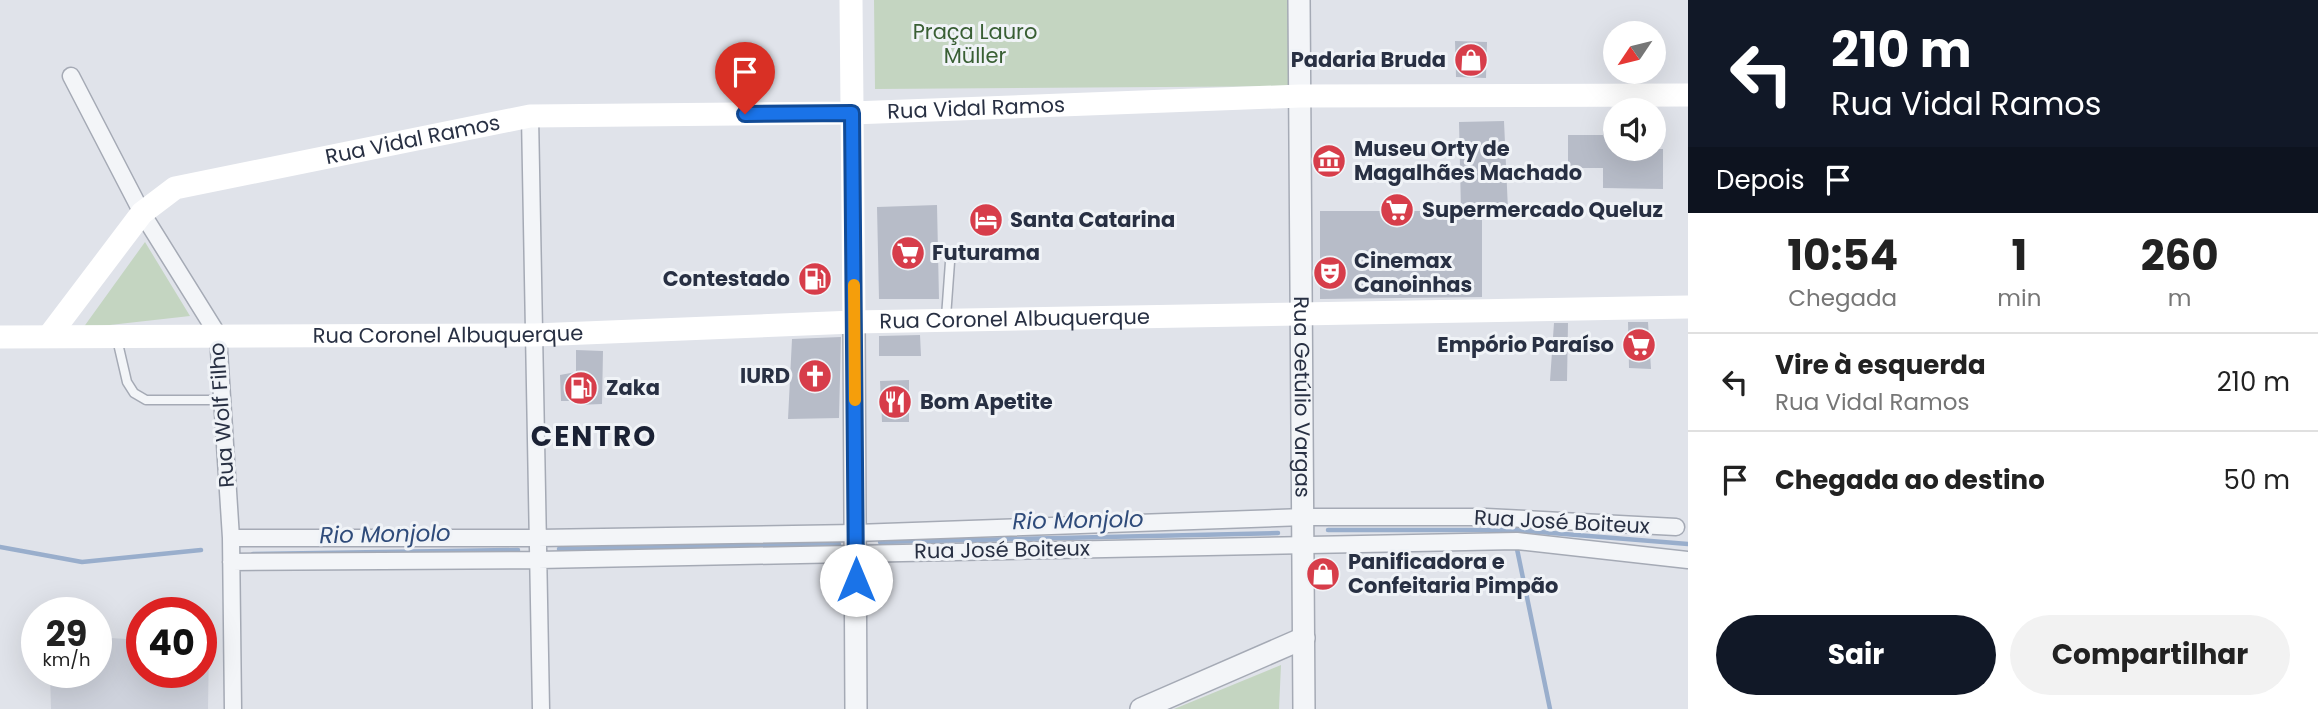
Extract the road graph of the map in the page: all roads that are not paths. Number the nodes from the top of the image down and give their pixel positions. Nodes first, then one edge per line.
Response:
1 (851, 0) edge
2 (1299, 0) edge
3 (71, 76) dead end
4 (1688, 95) edge
5 (1300, 96) junction
6 (852, 113) junction
7 (530, 116) junction
8 (142, 213) junction
9 (950, 262) dead end
10 (1688, 307) edge
11 (1301, 314) junction
12 (946, 320) junction
13 (854, 322) junction
14 (218, 335) junction
15 (535, 335) junction
16 (116, 336) junction
17 (1, 337) edge
18 (49, 337) junction
19 (222, 400) junction
20 (1304, 517) junction
21 (1676, 527) dead end
22 (231, 538) junction
23 (538, 538) junction
24 (856, 544) junction
25 (1304, 544) junction
26 (538, 560) junction
27 (1688, 560) edge
28 (231, 562) junction
29 (1304, 638) junction
30 (233, 709) edge
31 (541, 709) edge
32 (856, 709) edge
33 (1141, 709) edge
34 (1304, 709) edge

1 - 6 main road
2 - 5 street, Rua Getúlio Vargas
3 - 8 street, Rua Wolf Filho
4 - 5 main road, Rua Vidal Ramos
5 - 6 main road, Rua Vidal Ramos
5 - 11 street, Rua Getúlio Vargas
6 - 7 main road, Rua Vidal Ramos
6 - 13 main road
7 - 8 main road, Rua Vidal Ramos
7 - 15 street
8 - 14 street, Rua Wolf Filho
8 - 18 main road, Rua Vidal Ramos
9 - 12 lane
10 - 11 main road, Rua Coronel Albuquerque
11 - 12 main road, Rua Coronel Albuquerque
11 - 20 street, Rua Getúlio Vargas
12 - 13 main road, Rua Coronel Albuquerque
13 - 15 main road, Rua Coronel Albuquerque
13 - 24 street
14 - 15 main road, Rua Coronel Albuquerque
14 - 16 main road, Rua Coronel Albuquerque
14 - 19 street, Rua Wolf Filho
15 - 23 street
16 - 18 main road, Rua Coronel Albuquerque
16 - 19 lane
17 - 18 main road, Rua Coronel Albuquerque
19 - 22 street, Rua Wolf Filho
20 - 21 street, Rua José Boiteux
20 - 24 street, Rua José Boiteux
20 - 25 street, Rua Getúlio Vargas
22 - 23 street, Rua José Boiteux
22 - 28 street, Rua Wolf Filho
23 - 24 street, Rua José Boiteux
23 - 26 street
24 - 25 street, Rua José Boiteux
24 - 26 street, Rua José Boiteux
24 - 32 street
25 - 27 street, Rua José Boiteux
25 - 29 street, Rua Getúlio Vargas
26 - 28 street, Rua José Boiteux
26 - 31 street
28 - 30 street, Rua Wolf Filho
29 - 33 street
29 - 34 street, Rua Getúlio Vargas

